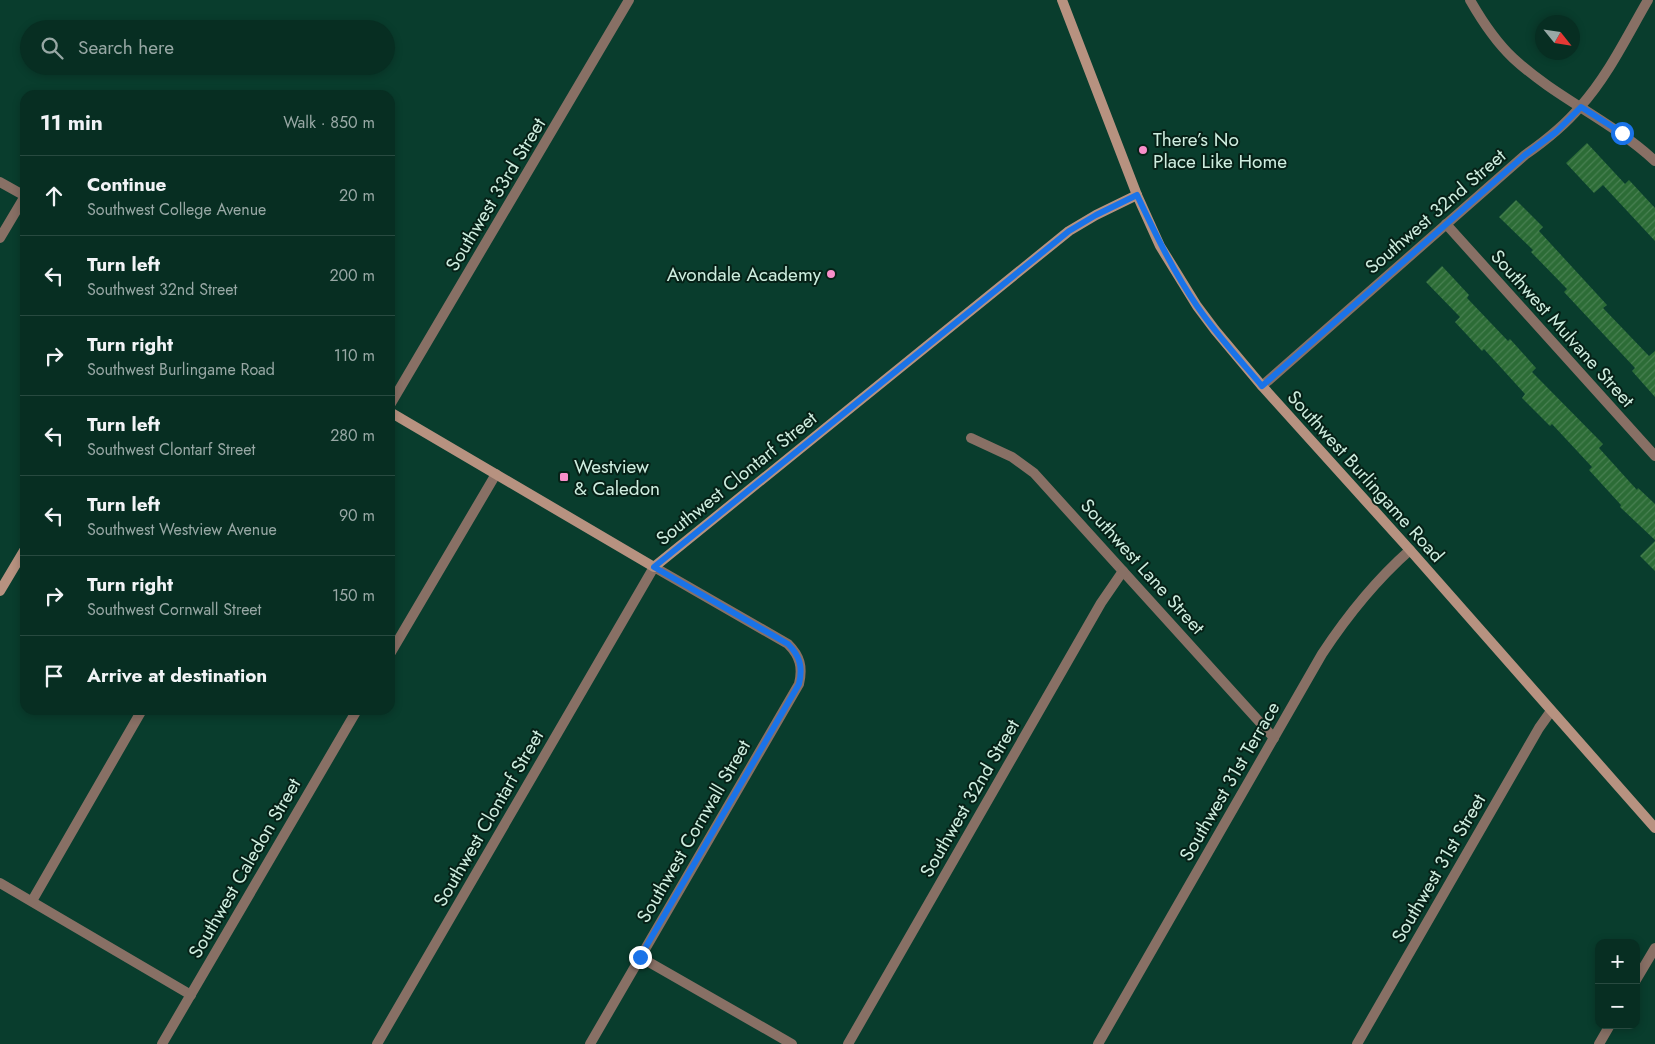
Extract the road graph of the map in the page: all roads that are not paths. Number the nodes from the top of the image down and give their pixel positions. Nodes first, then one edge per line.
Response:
1 (630, 0) edge
2 (1062, 0) edge
3 (1470, 0) edge
4 (1648, 0) edge
5 (1581, 107) junction
6 (1655, 161) edge
7 (0, 182) edge
8 (20, 193) edge
9 (1137, 195) junction
10 (20, 204) edge
11 (1446, 224) junction
12 (0, 238) edge
13 (1262, 386) junction
14 (395, 397) edge
15 (395, 415) edge
16 (971, 438) dead end
17 (1655, 456) edge
18 (496, 474) junction
19 (1410, 550) junction
20 (20, 557) edge
21 (654, 567) junction
22 (1124, 571) junction
23 (0, 591) edge
24 (395, 646) edge
25 (1551, 711) junction
26 (139, 715) edge
27 (354, 715) edge
28 (1274, 738) junction
29 (1655, 828) edge
30 (0, 883) edge
31 (32, 901) junction
32 (1655, 948) edge
33 (640, 957) junction
34 (1640, 973) edge
35 (191, 995) junction
36 (1608, 1029) edge
37 (162, 1044) edge
38 (377, 1044) edge
39 (590, 1044) edge
40 (792, 1044) edge
41 (848, 1044) edge
42 (1098, 1044) edge
43 (1357, 1044) edge
44 (1599, 1044) edge

1 - 14 street, Southwest 33rd Street
2 - 9 main road, Southwest Burlingame Road
3 - 5 street
4 - 5 street, Southwest 32nd Street
5 - 6 street
5 - 11 street, Southwest 32nd Street
7 - 8 street
9 - 13 main road, Southwest Burlingame Road
9 - 21 main road, Southwest Clontarf Street
10 - 12 street
11 - 13 street, Southwest 32nd Street
11 - 17 street, Southwest Mulvane Street
13 - 19 main road, Southwest Burlingame Road
15 - 18 main road
16 - 22 street, Southwest Lane Street
18 - 21 main road
18 - 24 street
19 - 25 main road, Southwest Burlingame Road
19 - 28 street, Southwest 31st Terrace
20 - 23 main road
21 - 33 street, Southwest Cornwall Street
21 - 38 street, Southwest Clontarf Street
22 - 28 street, Southwest Lane Street
22 - 41 street, Southwest 32nd Street
25 - 29 main road, Southwest Burlingame Road
25 - 43 street, Southwest 31st Street
26 - 31 street
27 - 35 street, Southwest Caledon Street
28 - 42 street, Southwest 31st Terrace
30 - 31 street
31 - 35 street
32 - 34 street
33 - 39 street, Southwest Cornwall Street
33 - 40 street
35 - 37 street, Southwest Caledon Street
36 - 44 street

